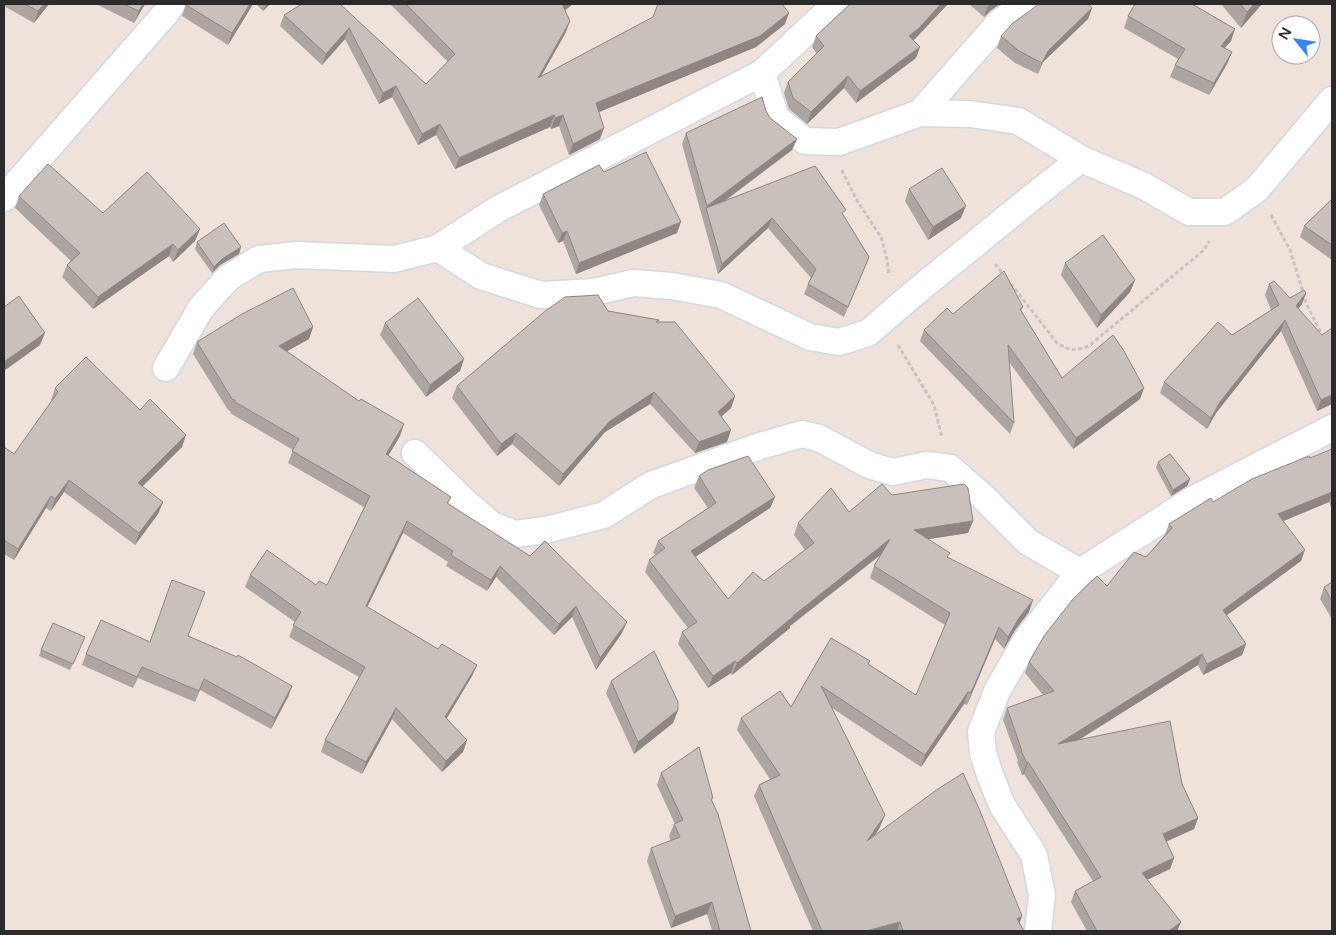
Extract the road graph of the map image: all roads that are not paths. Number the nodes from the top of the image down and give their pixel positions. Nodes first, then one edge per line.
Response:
1 (172, 4) edge
2 (836, 4) edge
3 (1026, 4) edge
4 (762, 73) junction
5 (1332, 100) edge
6 (920, 113) junction
7 (1081, 159) junction
8 (4, 198) edge
9 (438, 248) junction
10 (166, 368) dead end
11 (1332, 428) edge
12 (415, 453) dead end
13 (1080, 572) junction
14 (1038, 931) edge

1 - 8 street
2 - 4 street
3 - 6 street
4 - 6 street
4 - 9 street
5 - 7 street
6 - 7 street
7 - 9 street
9 - 10 street
11 - 13 street
12 - 13 street
13 - 14 street

